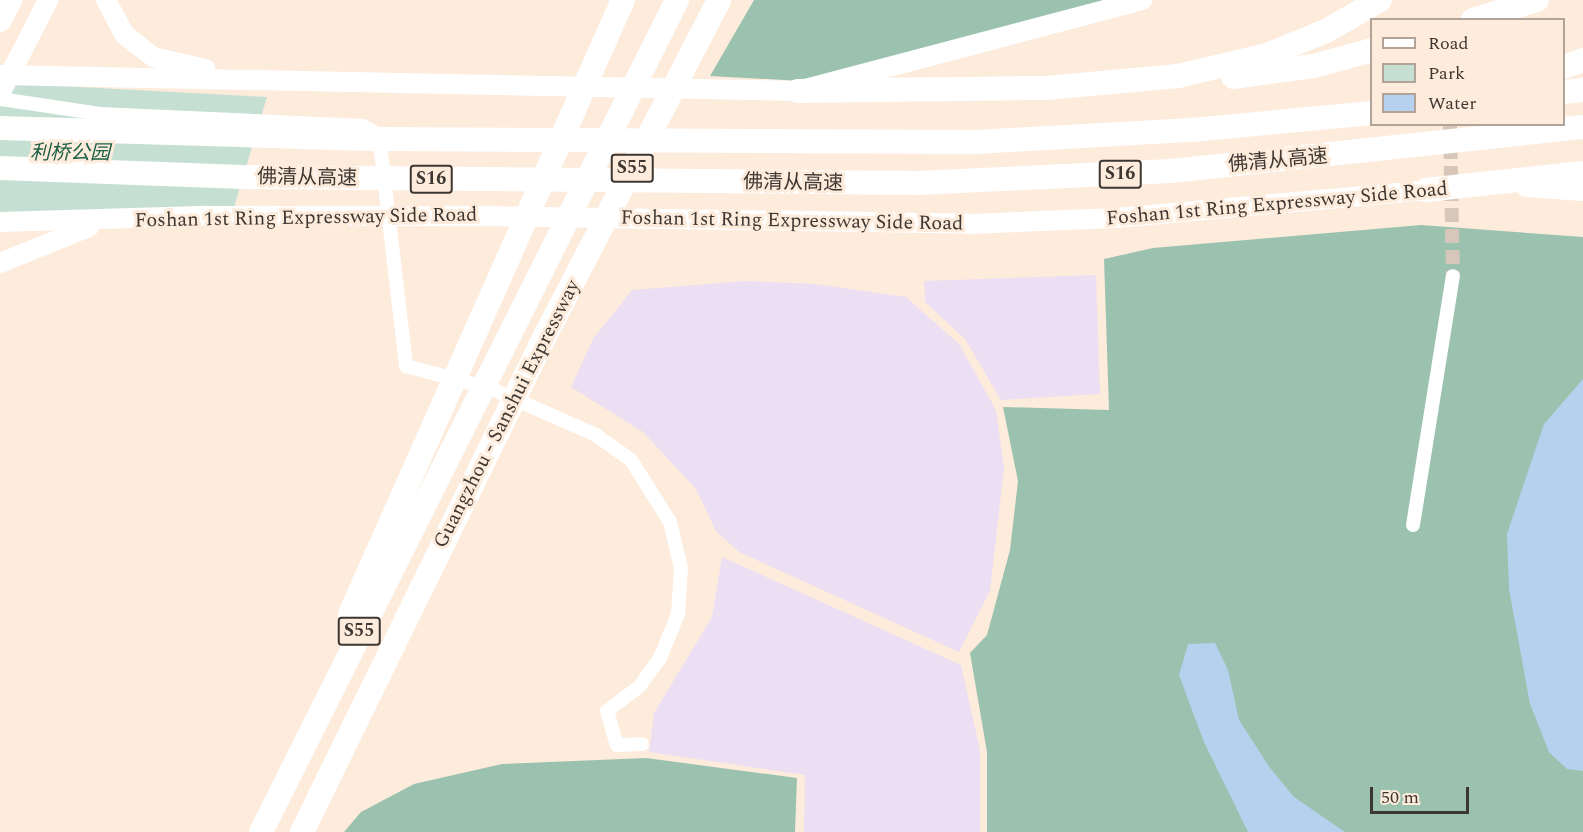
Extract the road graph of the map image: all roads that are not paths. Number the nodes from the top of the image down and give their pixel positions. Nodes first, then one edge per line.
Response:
1 (11, 0) edge
2 (48, 0) edge
3 (106, 0) edge
4 (623, 0) edge
5 (677, 0) edge
6 (719, 0) edge
7 (724, 0) edge
8 (1142, 0) edge
9 (1380, 0) edge
10 (1499, 0) edge
11 (1537, 0) edge
12 (1479, 18) edge
13 (1490, 18) edge
14 (0, 21) edge
15 (701, 36) junction
16 (1370, 50) edge
17 (1583, 60) edge
18 (1565, 66) edge
19 (0, 75) edge
20 (238, 76) junction
21 (1178, 76) junction
22 (1583, 90) edge
23 (798, 91) junction
24 (1565, 92) edge
25 (0, 94) edge
26 (1370, 98) edge
27 (0, 99) edge
28 (1370, 113) edge
29 (1583, 127) edge
30 (0, 128) edge
31 (1102, 136) junction
32 (0, 168) edge
33 (1583, 173) edge
34 (1426, 190) junction
35 (1583, 191) edge
36 (111, 220) junction
37 (0, 222) edge
38 (0, 263) edge
39 (1453, 276) tunnel mouth
40 (1413, 525) dead end
41 (642, 744) dead end
42 (261, 832) edge
43 (302, 832) edge

1 - 14 main road
2 - 25 main road
3 - 20 main road
4 - 42 highway
5 - 42 highway, Guangzhou - Sanshui Expressway / S55
6 - 15 highway, Guangzhou - Sanshui Expressway / S55
7 - 15 highway
8 - 23 main road
9 - 21 highway
10 - 13 street
11 - 12 highway
15 - 43 highway, Guangzhou - Sanshui Expressway / S55
16 - 21 highway
17 - 18 highway
19 - 20 main road
20 - 23 main road
21 - 23 highway
22 - 24 highway
26 - 31 highway
27 - 41 street
28 - 31 highway, 佛清从高速 / S16
29 - 32 highway, 佛清从高速 / S16
30 - 31 highway, 佛清从高速 / S16
33 - 34 highway
34 - 35 main road, Foshan 1st Ring Expressway Side Road
34 - 36 main road, Foshan 1st Ring Expressway Side Road
36 - 37 main road, Foshan 1st Ring Expressway Side Road
36 - 38 main road
39 - 40 street

